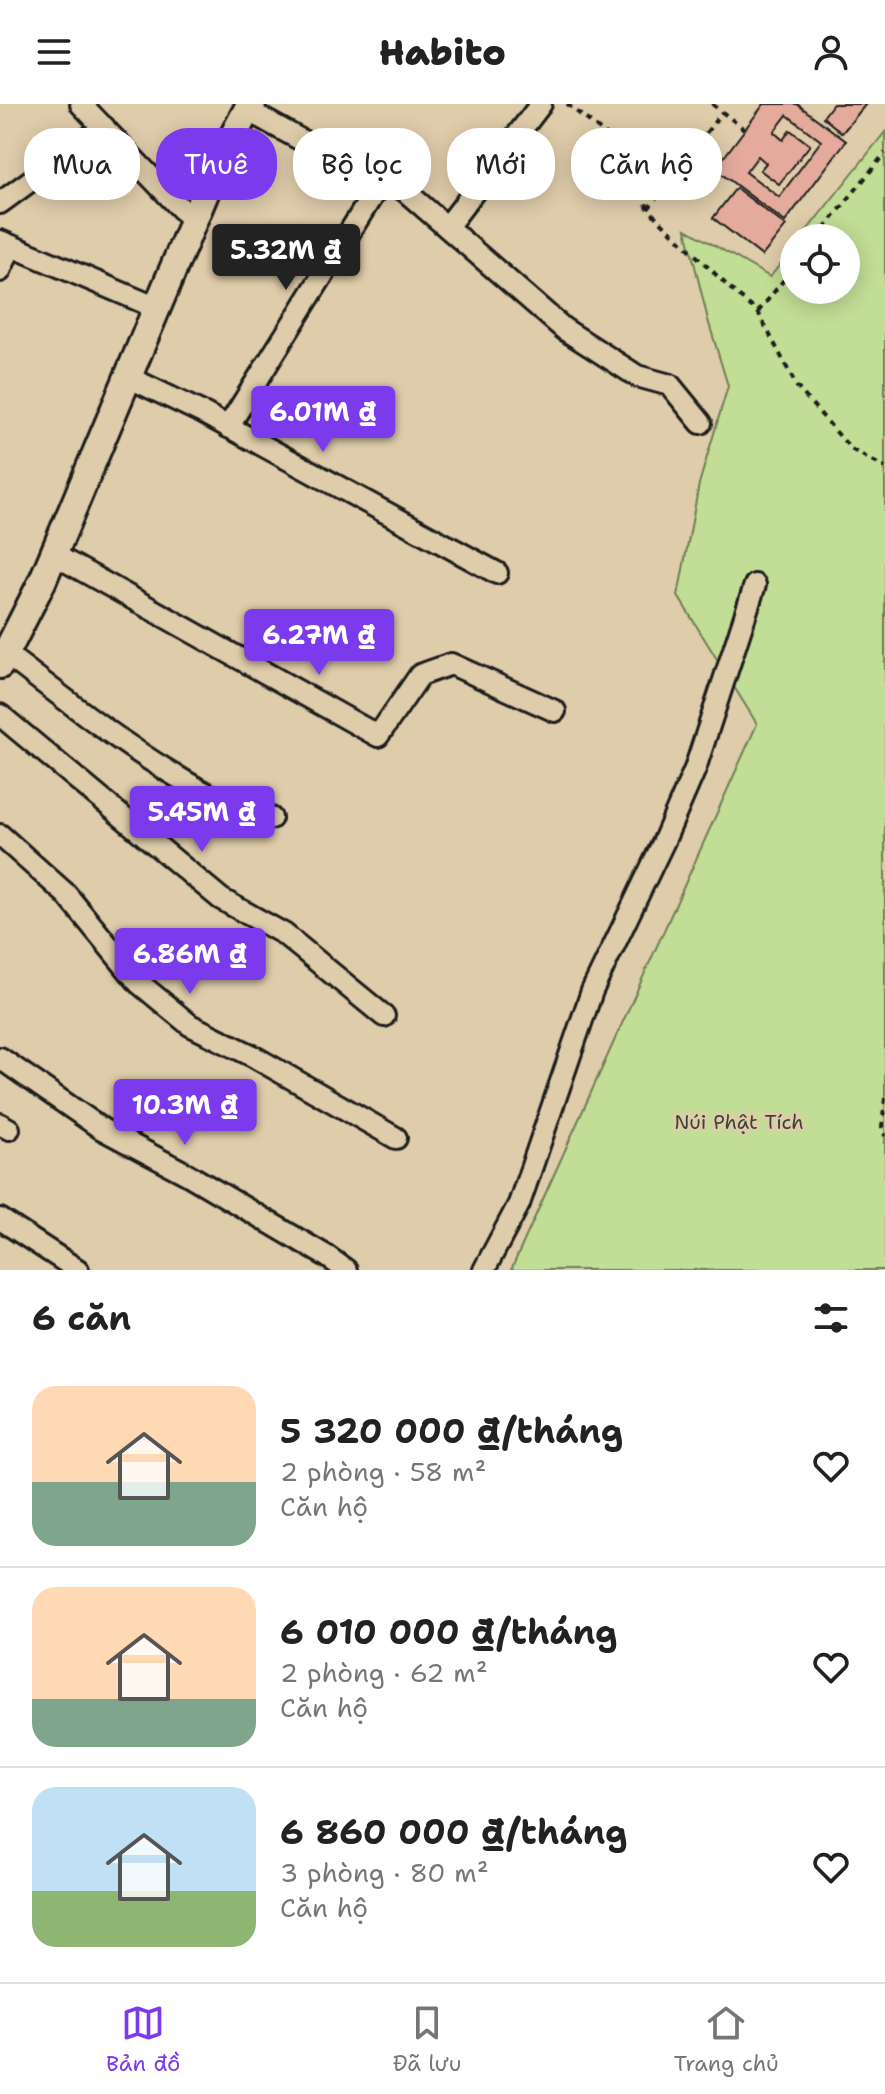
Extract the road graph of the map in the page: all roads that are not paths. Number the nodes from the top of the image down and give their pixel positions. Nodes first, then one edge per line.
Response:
1 (81, 104) edge
2 (541, 104) edge
3 (250, 107) edge
4 (104, 127) junction
5 (293, 134) edge
6 (370, 200) edge
7 (416, 200) edge
8 (0, 203) edge
9 (193, 221) junction
10 (447, 227) junction
11 (6, 243) edge
12 (0, 271) edge
13 (157, 308) junction
14 (128, 377) junction
15 (701, 423) dead end
16 (228, 427) junction
17 (53, 554) junction
18 (497, 573) dead end
19 (755, 585) dead end
20 (5, 646) edge
21 (555, 711) dead end
22 (0, 715) edge
23 (271, 818) dead end
24 (0, 835) edge
25 (384, 1016) dead end
26 (0, 1058) edge
27 (396, 1138) dead end
28 (0, 1219) edge
29 (78, 1270) edge
30 (346, 1270) edge
31 (484, 1270) edge

1 - 4 street
2 - 10 street
3 - 5 street
3 - 9 street
4 - 8 street
4 - 9 street
6 - 16 street
7 - 10 street
9 - 13 street
10 - 15 street
11 - 12 street
11 - 13 street
13 - 14 street
14 - 16 street
14 - 17 street
16 - 18 street
17 - 20 street
17 - 21 street
19 - 31 street
20 - 23 street
22 - 25 street
24 - 27 street
26 - 30 street
28 - 29 street

